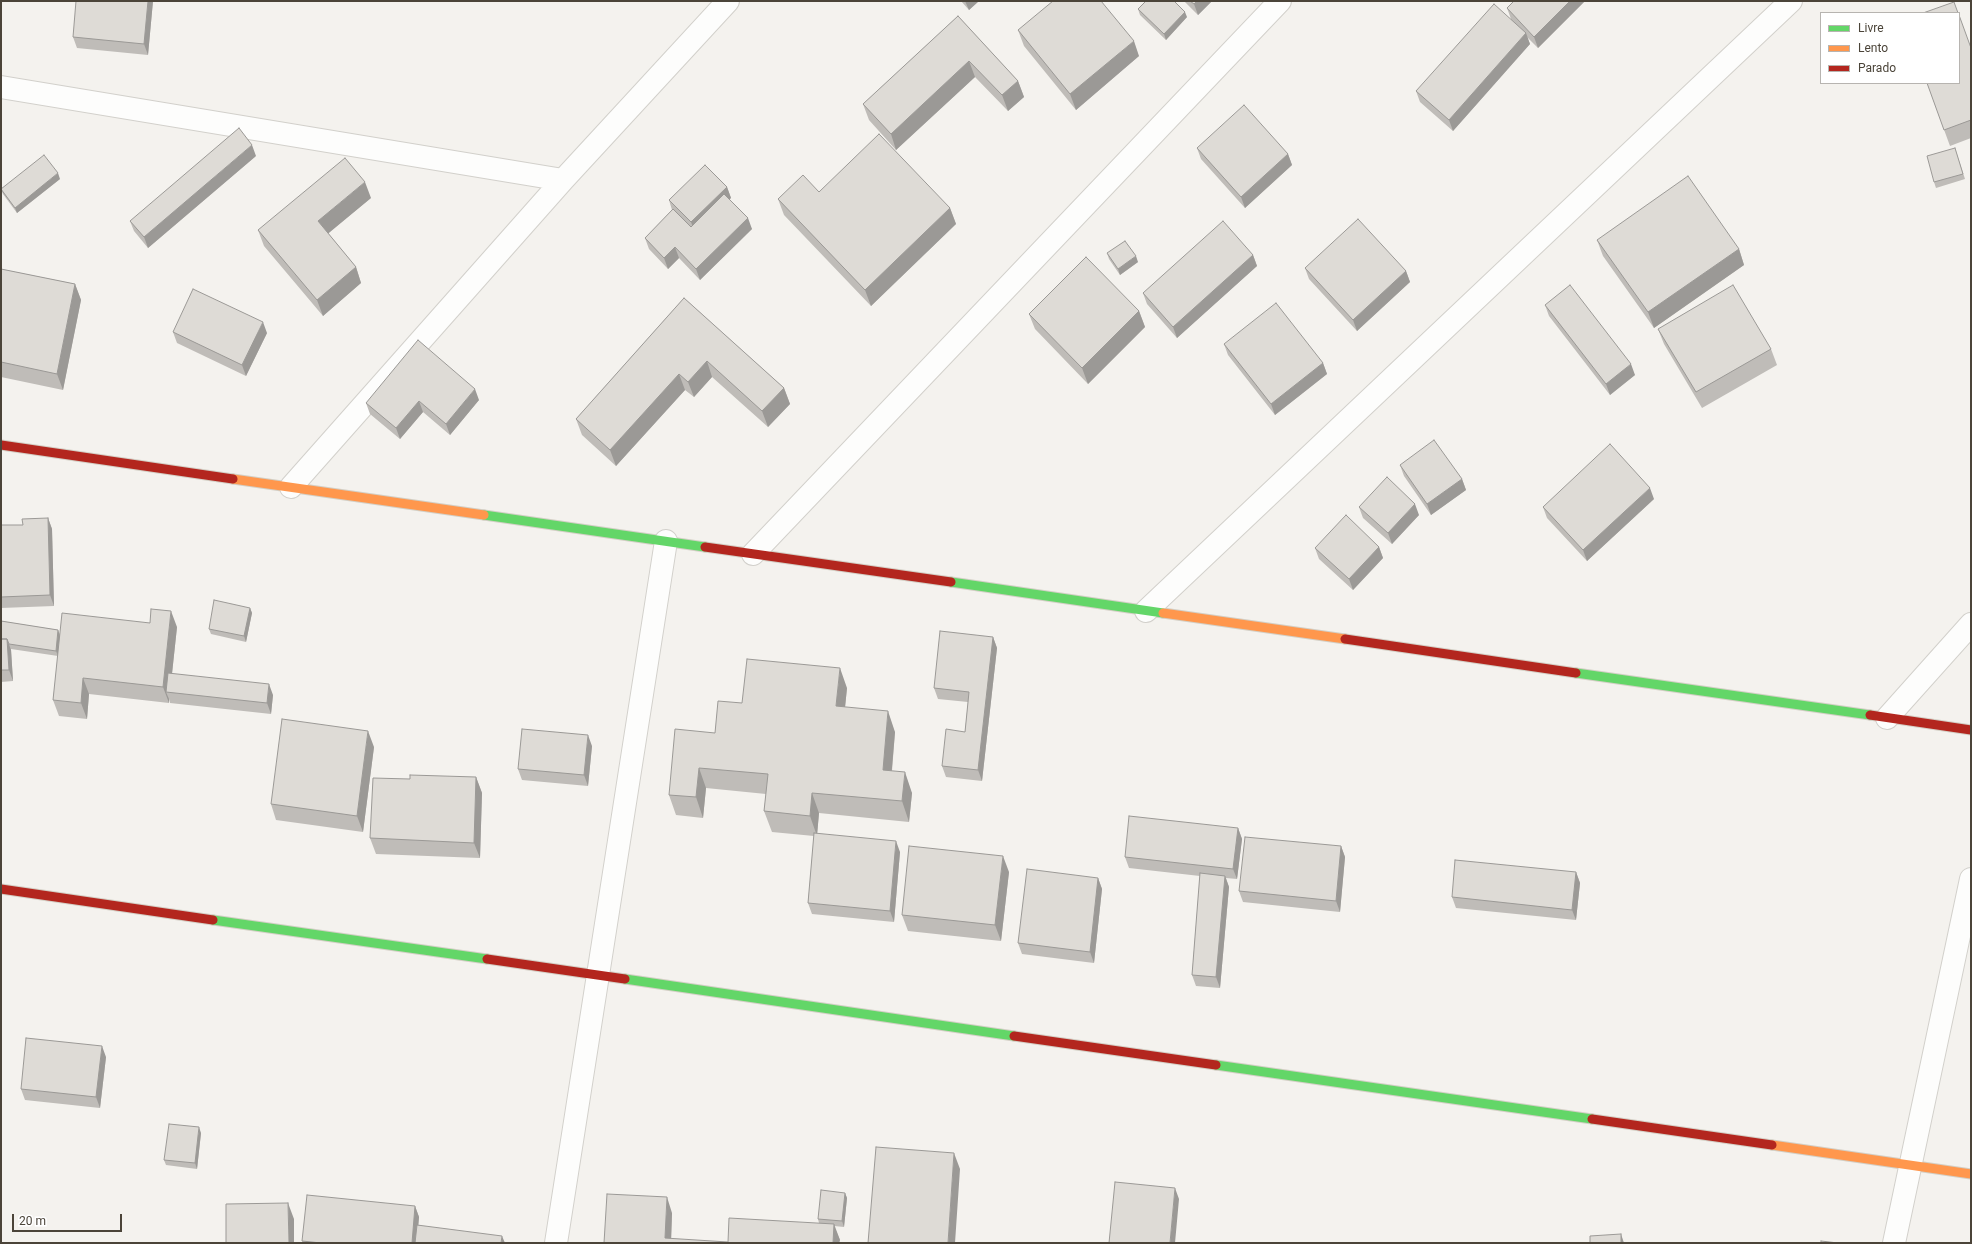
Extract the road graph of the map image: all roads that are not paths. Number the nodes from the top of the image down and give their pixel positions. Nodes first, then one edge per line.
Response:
1 (728, 1) edge
2 (1280, 1) edge
3 (1791, 1) edge
4 (1, 87) edge
5 (563, 180) junction
6 (1, 445) edge
7 (290, 487) junction
8 (666, 541) junction
9 (753, 554) junction
10 (1146, 611) junction
11 (1971, 624) edge
12 (1887, 718) junction
13 (1971, 730) edge
14 (1971, 879) edge
15 (1, 889) edge
16 (598, 976) junction
17 (1911, 1166) junction
18 (1971, 1174) edge
19 (556, 1243) edge
20 (1894, 1243) edge

1 - 5 street
2 - 9 street
3 - 10 street
4 - 5 street
5 - 7 street
6 - 7 street
7 - 8 street
8 - 9 street
8 - 16 street
9 - 10 street
10 - 12 street
11 - 12 street
12 - 13 street
14 - 17 street
15 - 16 street
16 - 17 street
16 - 19 street
17 - 18 street
17 - 20 street

